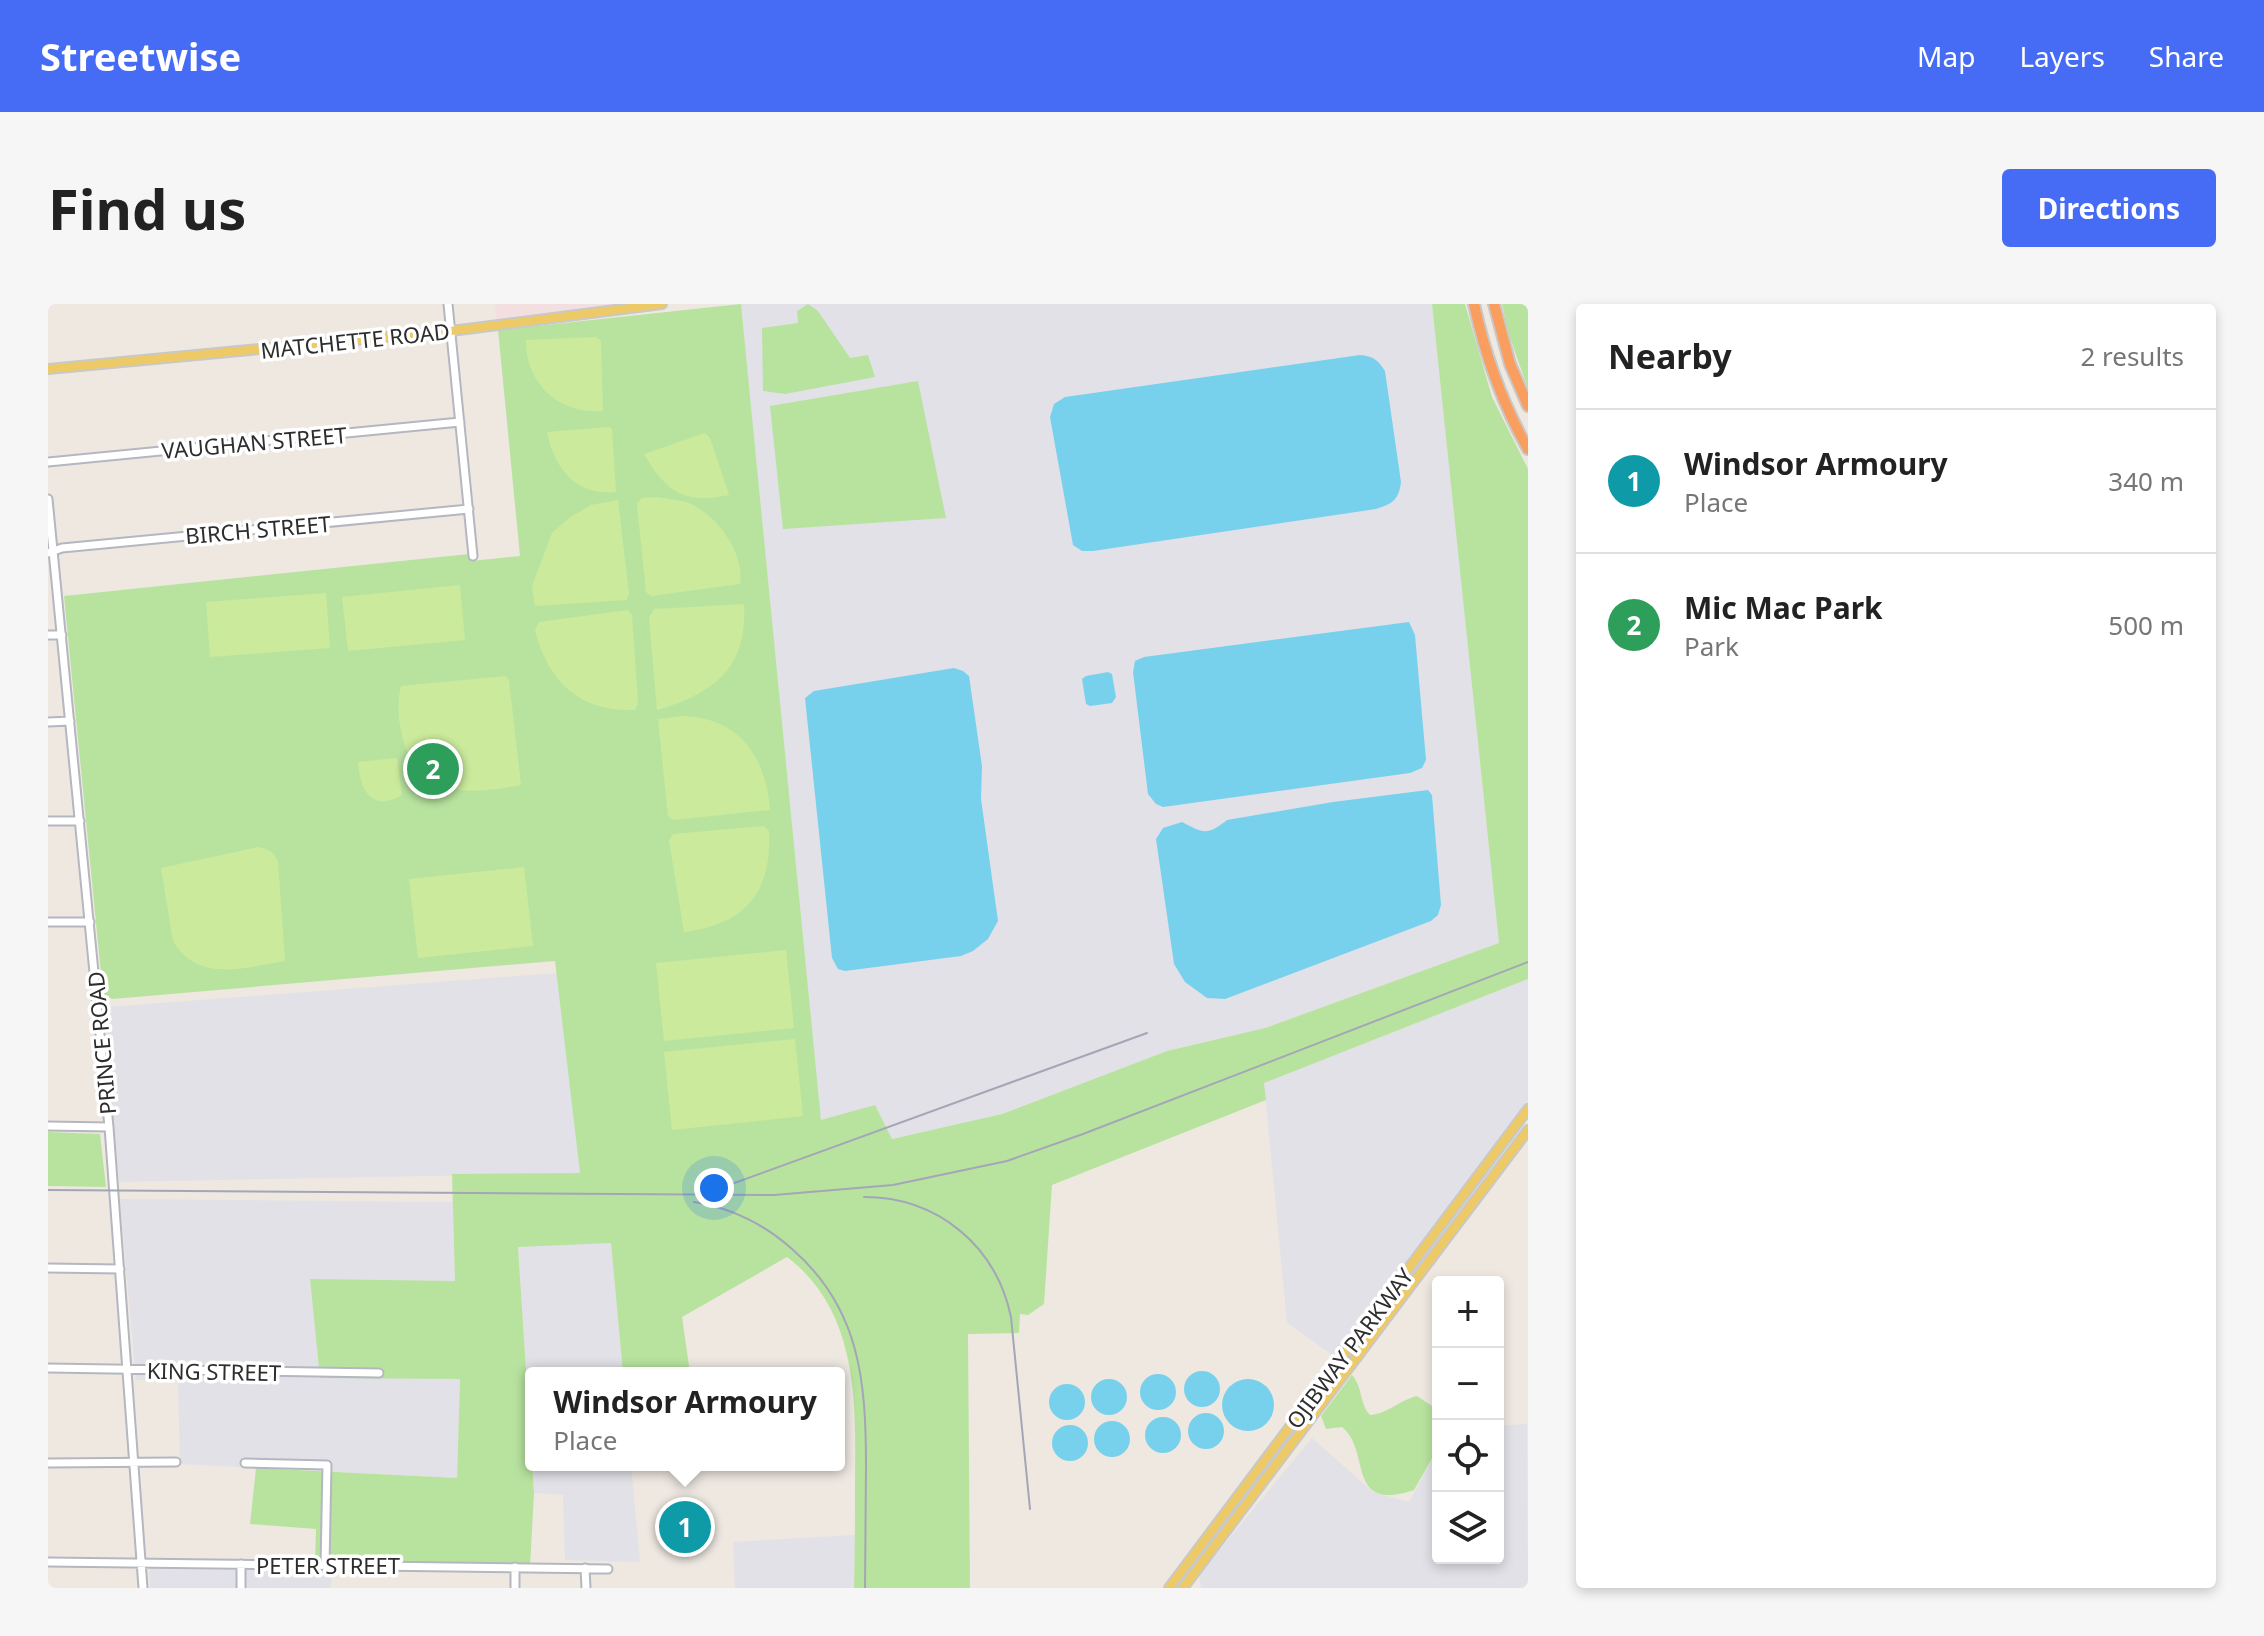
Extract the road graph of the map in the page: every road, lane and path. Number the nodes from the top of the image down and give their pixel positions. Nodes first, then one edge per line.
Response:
1 (448, 304) edge
2 (662, 304) edge
3 (1474, 304) edge
4 (1494, 304) edge
5 (451, 331) junction
6 (48, 369) edge
7 (1528, 406) edge
8 (460, 422) junction
9 (1528, 449) edge
10 (48, 462) edge
11 (48, 499) edge
12 (469, 509) junction
13 (51, 552) edge
14 (473, 556) dead end
15 (48, 635) edge
16 (62, 635) junction
17 (70, 721) junction
18 (48, 722) edge
19 (48, 821) edge
20 (80, 821) junction
21 (48, 922) edge
22 (90, 922) junction
23 (1528, 1109) edge
24 (1525, 1125) edge
25 (48, 1126) edge
26 (109, 1127) junction
27 (48, 1268) edge
28 (120, 1269) junction
29 (48, 1368) edge
30 (128, 1369) junction
31 (379, 1373) dead end
32 (176, 1462) dead end
33 (48, 1463) edge
34 (245, 1463) dead end
35 (135, 1464) junction
36 (48, 1562) edge
37 (142, 1563) junction
38 (241, 1564) junction
39 (325, 1566) junction
40 (515, 1567) junction
41 (585, 1568) junction
42 (608, 1569) dead end
43 (143, 1588) edge
44 (241, 1588) edge
45 (515, 1588) edge
46 (586, 1588) edge
47 (1169, 1588) edge
48 (1183, 1588) edge

1 - 5 street
2 - 5 main road, MATCHETTE ROAD
3 - 9 highway
4 - 7 highway
5 - 6 main road, MATCHETTE ROAD
5 - 8 street
8 - 10 street, VAUGHAN STREET
8 - 12 street
11 - 13 street, PRINCE ROAD
12 - 13 street, BIRCH STREET
12 - 14 street
13 - 16 street, PRINCE ROAD
15 - 16 street
16 - 17 street, PRINCE ROAD
17 - 18 street
17 - 20 street, PRINCE ROAD
19 - 20 street
20 - 22 street, PRINCE ROAD
21 - 22 street
22 - 26 street, PRINCE ROAD
23 - 24 main road, OJIBWAY PARKWAY
24 - 47 main road, OJIBWAY PARKWAY
24 - 48 main road, OJIBWAY PARKWAY
25 - 26 street
26 - 28 street, PRINCE ROAD
27 - 28 street
28 - 30 street, PRINCE ROAD
29 - 30 street, KING STREET
30 - 31 street, KING STREET
30 - 35 street, PRINCE ROAD
32 - 35 street
33 - 35 street
34 - 39 street
35 - 37 street, PRINCE ROAD
36 - 37 street, PETER STREET
37 - 38 street, PETER STREET
37 - 43 street, PRINCE ROAD
38 - 39 street, PETER STREET
38 - 44 street
39 - 40 street, PETER STREET
40 - 41 street, PETER STREET
40 - 45 street
41 - 42 street, PETER STREET
41 - 46 street

